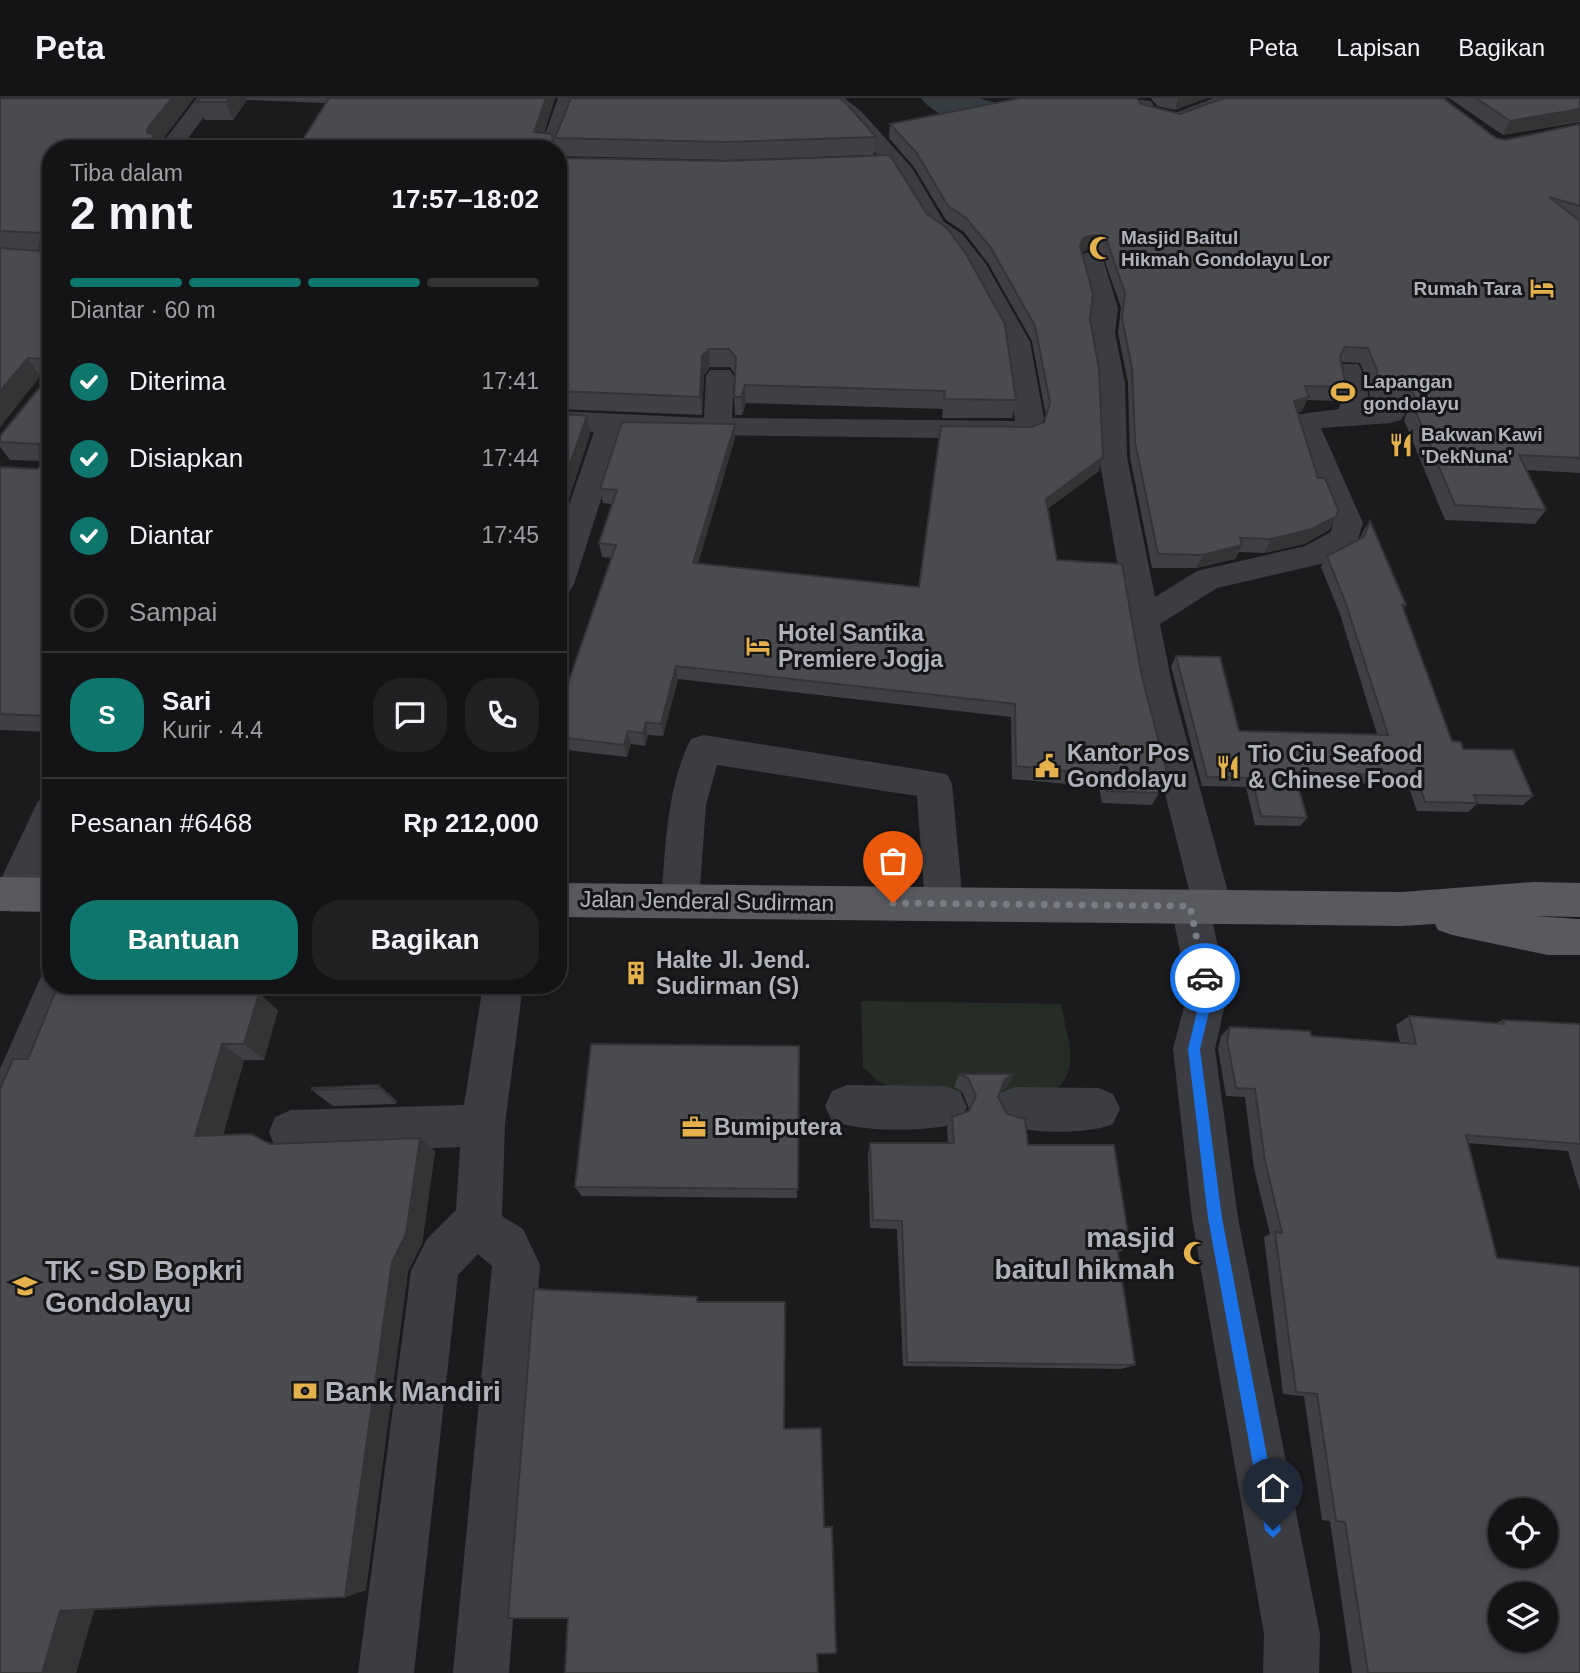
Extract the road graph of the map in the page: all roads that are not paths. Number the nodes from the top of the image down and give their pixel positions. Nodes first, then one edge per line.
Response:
1 (208, 98) edge
2 (568, 98) edge
3 (830, 98) edge
4 (1127, 98) edge
5 (1232, 98) edge
6 (176, 140) edge
7 (554, 140) edge
8 (1091, 259) edge
9 (1348, 370) edge
10 (720, 376) edge
11 (1391, 414) dead end
12 (1350, 418) junction
13 (567, 421) edge
14 (611, 423) junction
15 (717, 427) junction
16 (567, 557) edge
17 (1143, 620) junction
18 (42, 829) edge
19 (6, 895) edge
20 (42, 895) edge
21 (567, 900) edge
22 (1580, 900) edge
23 (680, 901) junction
24 (944, 904) junction
25 (1201, 906) junction
26 (1402, 909) junction
27 (1564, 937) edge
28 (53, 994) edge
29 (502, 994) edge
30 (847, 1106) dead end
31 (945, 1107) dead end
32 (1015, 1108) edge
33 (1098, 1109) dead end
34 (0, 1119) edge
35 (461, 1125) dead end
36 (291, 1132) dead end
37 (479, 1219) junction
38 (386, 1673) edge
39 (481, 1673) edge
40 (1291, 1673) edge

1 - 6 street
2 - 7 street
3 - 15 street
4 - 5 street
8 - 17 street
9 - 12 street
10 - 15 street
11 - 12 street
12 - 17 street
13 - 14 street
14 - 15 street
14 - 16 street
17 - 25 street
18 - 19 street
19 - 20 main road
21 - 23 main road, Jalan Jenderal Sudirman
22 - 26 main road, Jalan Jenderal Sudirman
23 - 24 main road, Jalan Jenderal Sudirman
23 - 24 street
24 - 25 main road, Jalan Jenderal Sudirman
25 - 26 main road, Jalan Jenderal Sudirman
25 - 40 street
26 - 27 main road, Jalan Jenderal Sudirman
28 - 34 street
29 - 37 street
30 - 31 street
32 - 33 street
35 - 36 street
37 - 38 street
37 - 39 street

